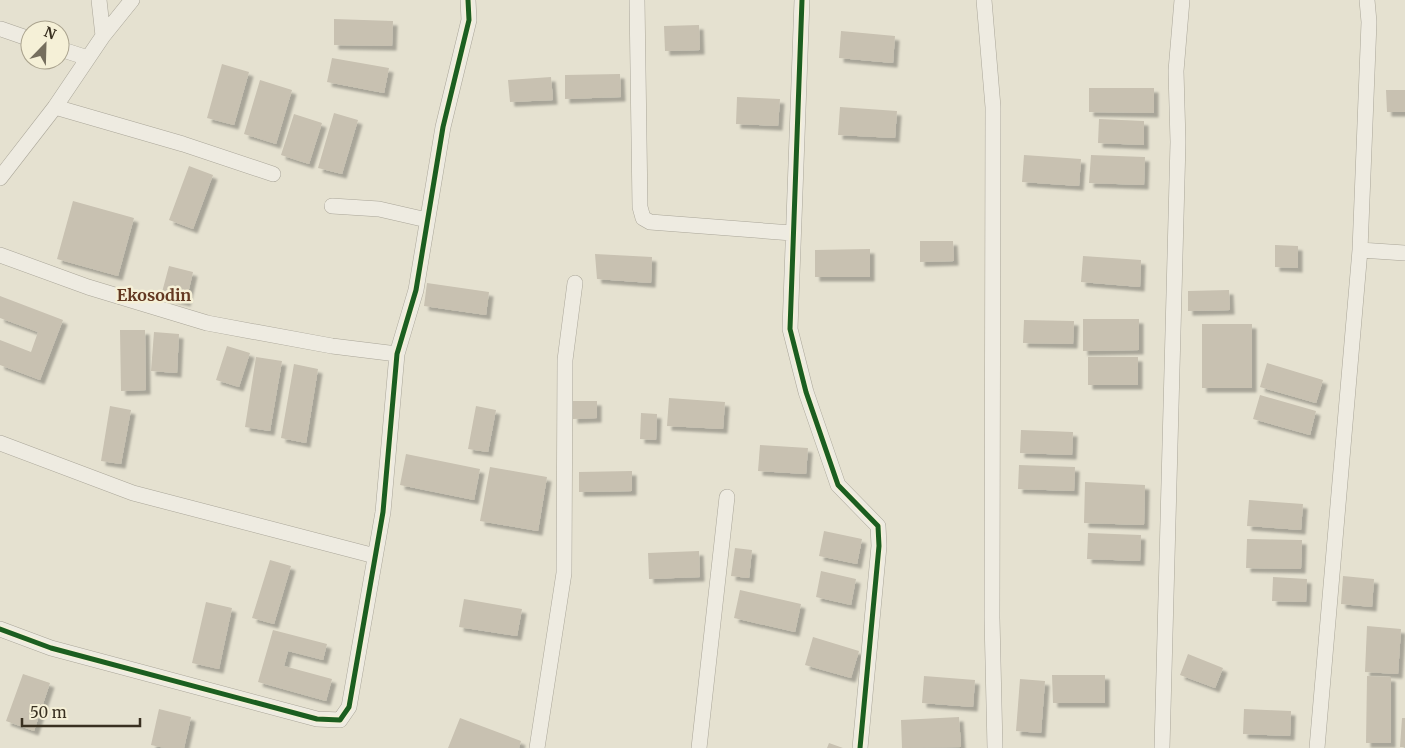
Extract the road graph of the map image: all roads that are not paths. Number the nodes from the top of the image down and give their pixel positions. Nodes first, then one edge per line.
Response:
1 (99, 0) edge
2 (132, 0) edge
3 (468, 0) edge
4 (637, 0) edge
5 (802, 0) edge
6 (984, 0) edge
7 (1182, 0) edge
8 (1367, 0) edge
9 (1, 29) edge
10 (20, 36) edge
11 (103, 36) junction
12 (70, 52) edge
13 (88, 58) junction
14 (55, 107) junction
15 (7, 157) edge
16 (273, 174) dead end
17 (0, 178) edge
18 (332, 206) dead end
19 (427, 220) junction
20 (792, 233) junction
21 (1360, 250) junction
22 (1405, 253) edge
23 (0, 255) edge
24 (575, 283) dead end
25 (397, 354) junction
26 (0, 442) edge
27 (727, 497) dead end
28 (375, 556) junction
29 (0, 629) edge
30 (537, 748) edge
31 (699, 748) edge
32 (860, 748) edge
33 (995, 748) edge
34 (1162, 748) edge
35 (1317, 748) edge

1 - 11 street
2 - 11 street
3 - 19 street
4 - 20 street
5 - 20 street
6 - 33 street
7 - 34 street
8 - 21 street
9 - 10 street
11 - 13 street
12 - 13 street
13 - 14 street
14 - 15 street
14 - 16 street
15 - 17 street
18 - 19 street
19 - 25 street
20 - 32 street
21 - 22 street
21 - 35 street
23 - 25 street
24 - 30 street
25 - 28 street
26 - 28 street
27 - 31 street
28 - 29 street

